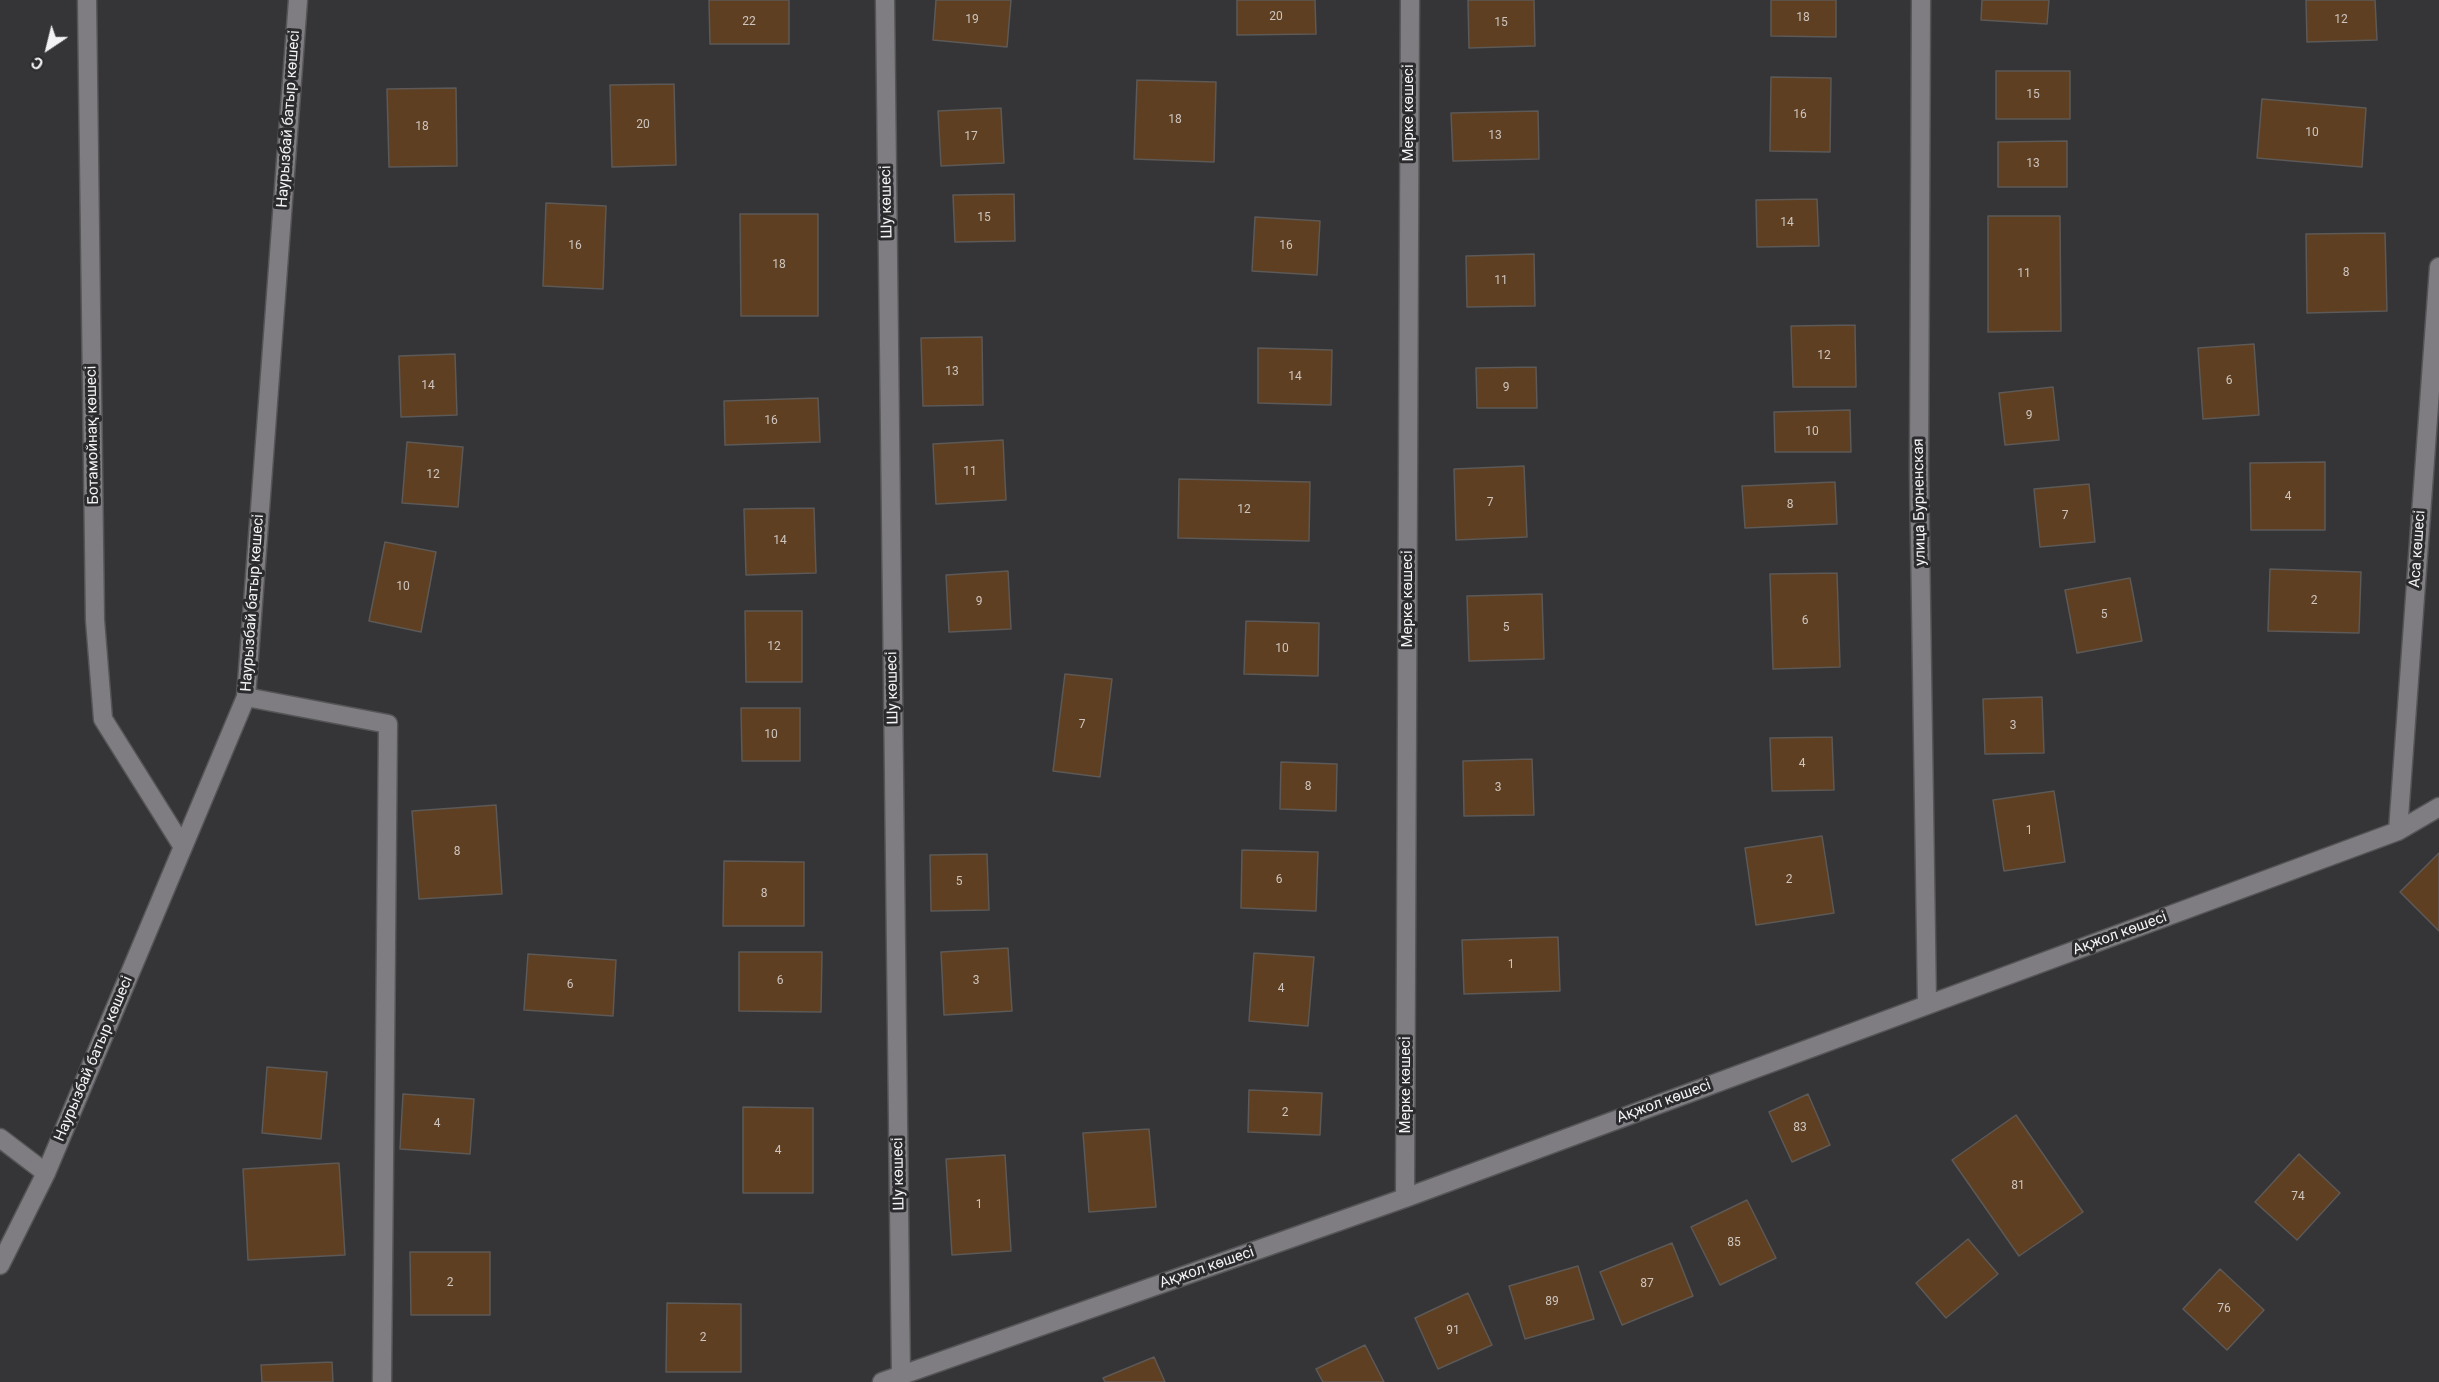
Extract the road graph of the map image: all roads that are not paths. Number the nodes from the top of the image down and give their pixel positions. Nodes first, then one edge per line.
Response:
1 (87, 0) edge
2 (298, 0) edge
3 (885, 0) edge
4 (1410, 0) edge
5 (1921, 0) edge
6 (2439, 267) edge
7 (246, 697) junction
8 (2439, 807) edge
9 (2398, 831) junction
10 (183, 846) junction
11 (1927, 1005) junction
12 (0, 1138) edge
13 (46, 1173) junction
14 (1405, 1198) junction
15 (0, 1265) edge
16 (901, 1377) junction
17 (382, 1382) edge
18 (882, 1382) edge

1 - 10 street, Ботамойнақ көшесі
2 - 7 street, Наурызбай батыр көшесі
3 - 16 street, Шу көшесі
4 - 14 street, Мерке көшесі
5 - 11 street, улица Бурненская
6 - 9 street, Аса көшесі
7 - 10 street, Наурызбай батыр көшесі
7 - 17 street
8 - 9 street, Ақжол көшесі
9 - 11 street, Ақжол көшесі
10 - 13 street, Наурызбай батыр көшесі
11 - 14 street, Ақжол көшесі
12 - 13 street
13 - 15 street, Наурызбай батыр көшесі
14 - 16 street, Ақжол көшесі
16 - 18 street, Ақжол көшесі

